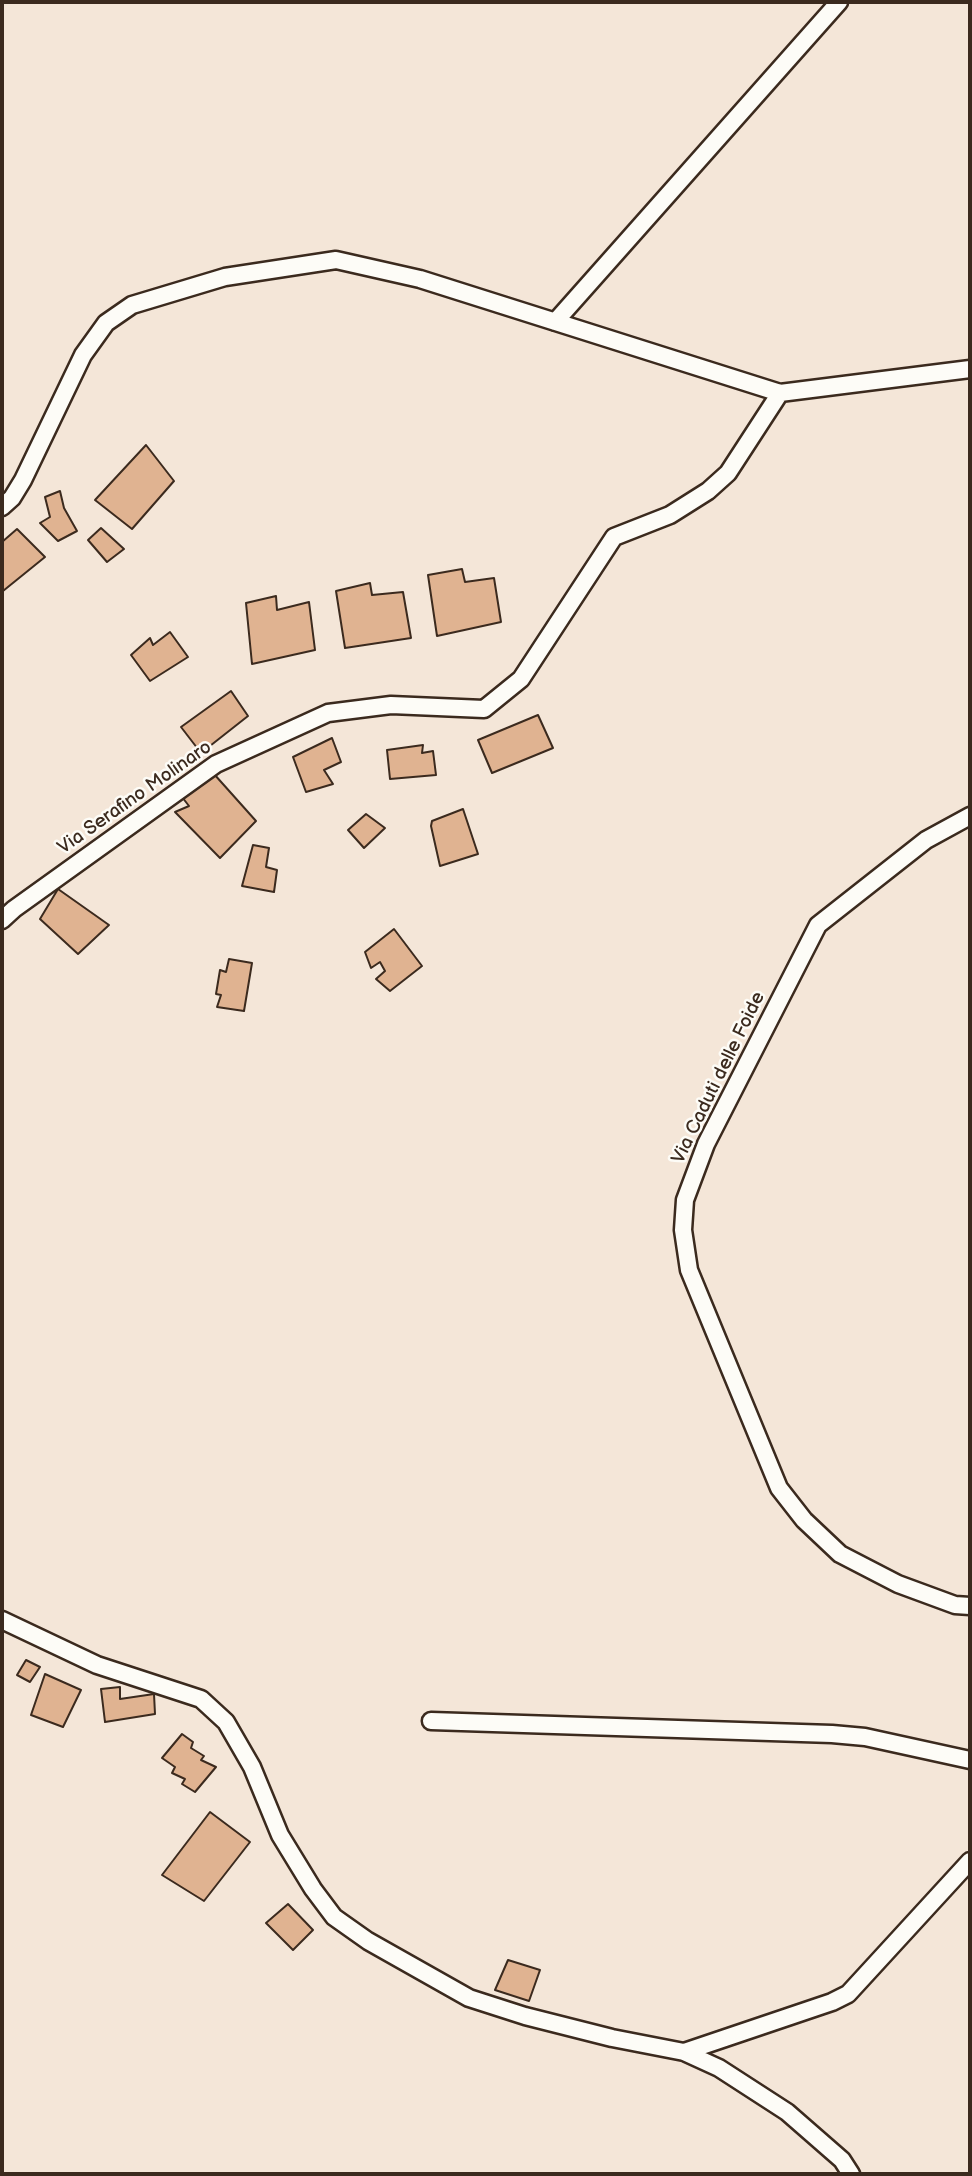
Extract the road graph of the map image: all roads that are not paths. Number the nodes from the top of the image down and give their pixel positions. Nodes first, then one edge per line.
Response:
1 (839, 2) edge
2 (555, 322) junction
3 (970, 369) edge
4 (780, 393) junction
5 (2, 507) edge
6 (970, 816) edge
7 (2, 920) edge
8 (970, 1606) edge
9 (2, 1620) edge
10 (431, 1721) dead end
11 (970, 1760) edge
12 (970, 1861) edge
13 (684, 2052) junction
14 (851, 2174) edge

1 - 2 street
2 - 4 street
2 - 5 street
3 - 4 street
4 - 7 street, Via Serafino Molinaro
6 - 8 street, Via Caduti delle Foide
9 - 13 street
10 - 11 street
12 - 13 street
13 - 14 street

